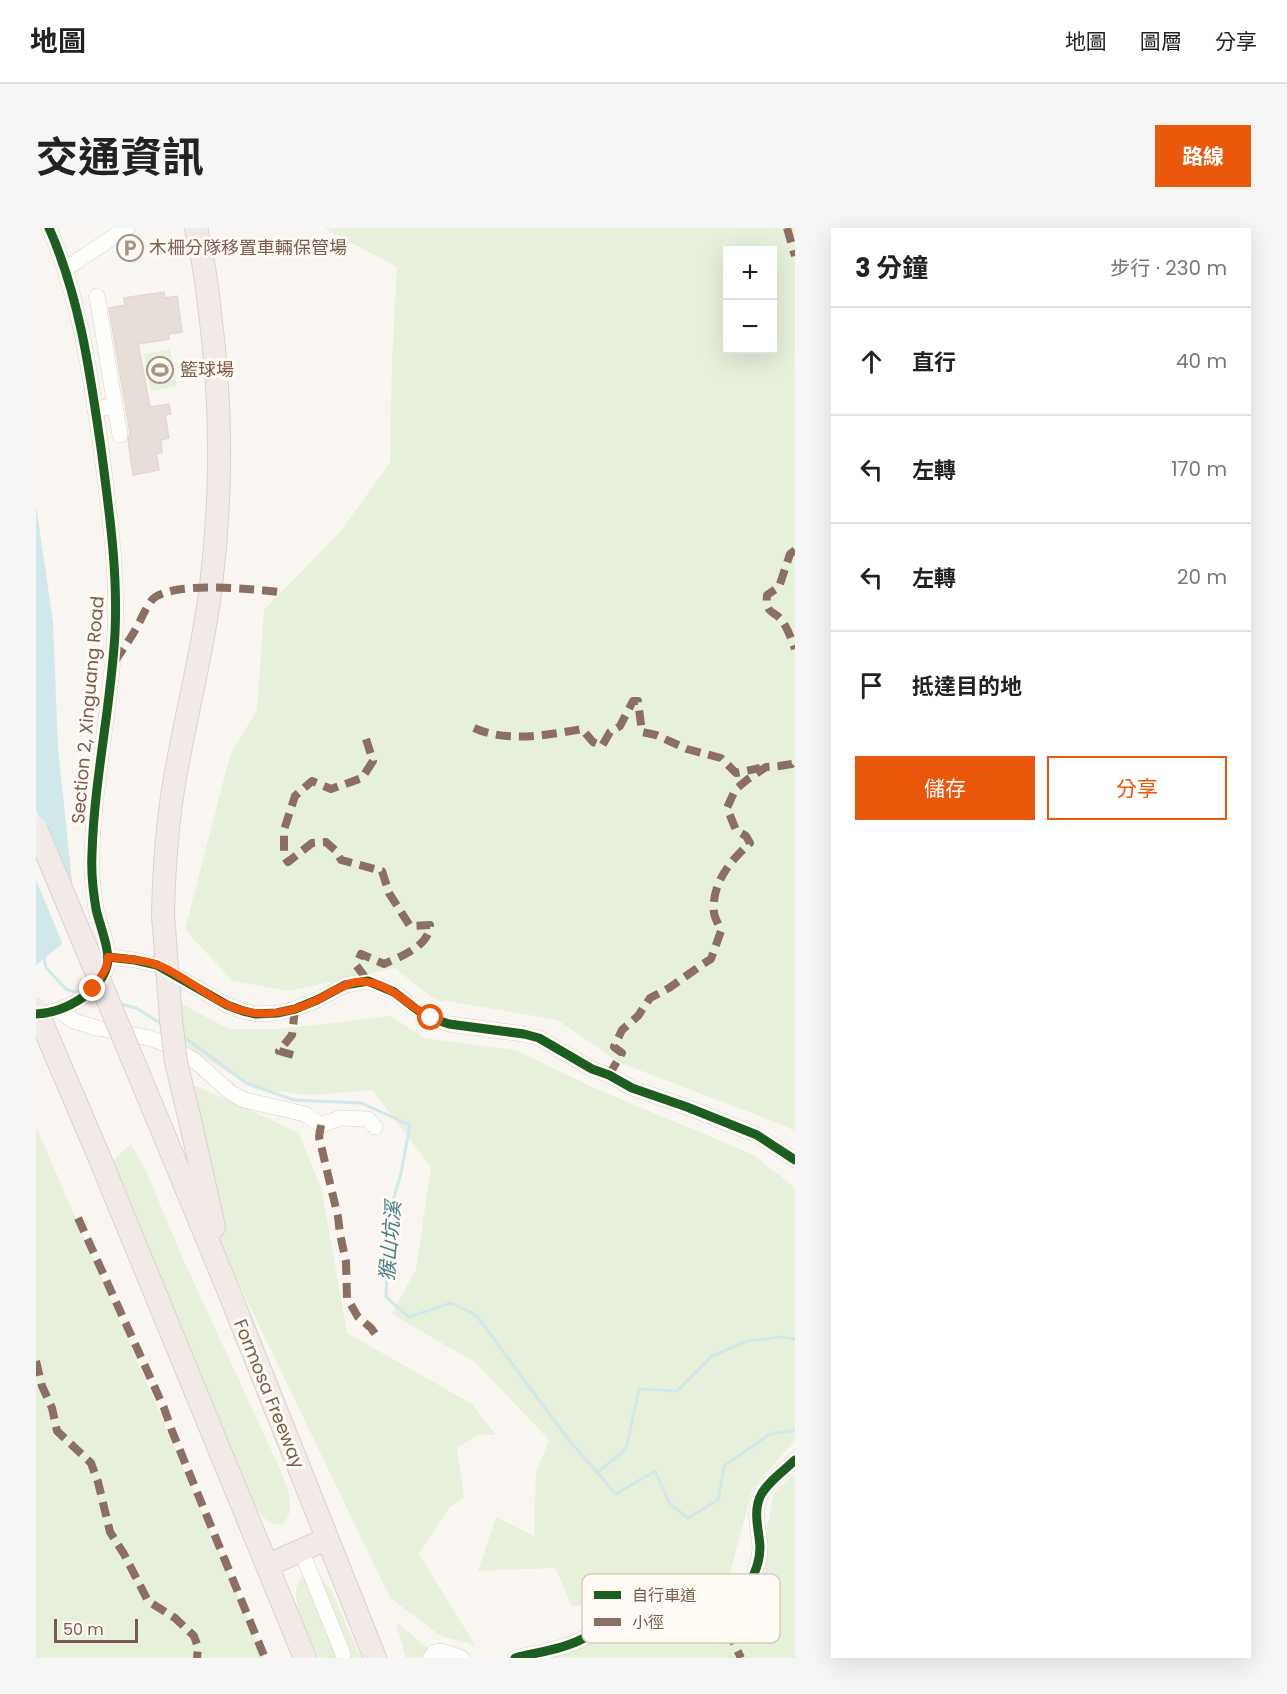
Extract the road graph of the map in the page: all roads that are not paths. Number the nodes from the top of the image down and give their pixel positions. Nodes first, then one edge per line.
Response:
1 (49, 228) edge
2 (126, 228) edge
3 (196, 228) edge
4 (65, 269) junction
5 (97, 296) dead end
6 (115, 406) junction
7 (95, 410) junction
8 (120, 435) dead end
9 (36, 828) edge
10 (107, 962) junction
11 (65, 1008) junction
12 (36, 1009) edge
13 (36, 1014) edge
14 (375, 1127) dead end
15 (795, 1160) edge
16 (227, 1287) junction
17 (795, 1460) edge
18 (327, 1539) junction
19 (301, 1550) junction
20 (268, 1565) junction
21 (753, 1574) edge
22 (582, 1639) edge
23 (343, 1654) dead end
24 (305, 1658) edge
25 (375, 1658) edge
26 (430, 1658) edge
27 (462, 1658) edge
28 (515, 1658) edge

1 - 4 street, Section 2, Xinguang Road
2 - 4 street
3 - 16 highway, bridge
4 - 7 street, Section 2, Xinguang Road
5 - 6 street
6 - 7 street
6 - 8 street
7 - 10 street, Section 2, Xinguang Road
9 - 16 highway, Formosa Freeway, bridge
10 - 11 street
10 - 15 street
11 - 13 street
11 - 14 street
12 - 20 highway, bridge
16 - 18 highway, Formosa Freeway
17 - 21 street
18 - 19 highway
18 - 25 highway, Formosa Freeway
19 - 20 highway
19 - 23 street
20 - 24 highway
22 - 28 street
26 - 27 street

